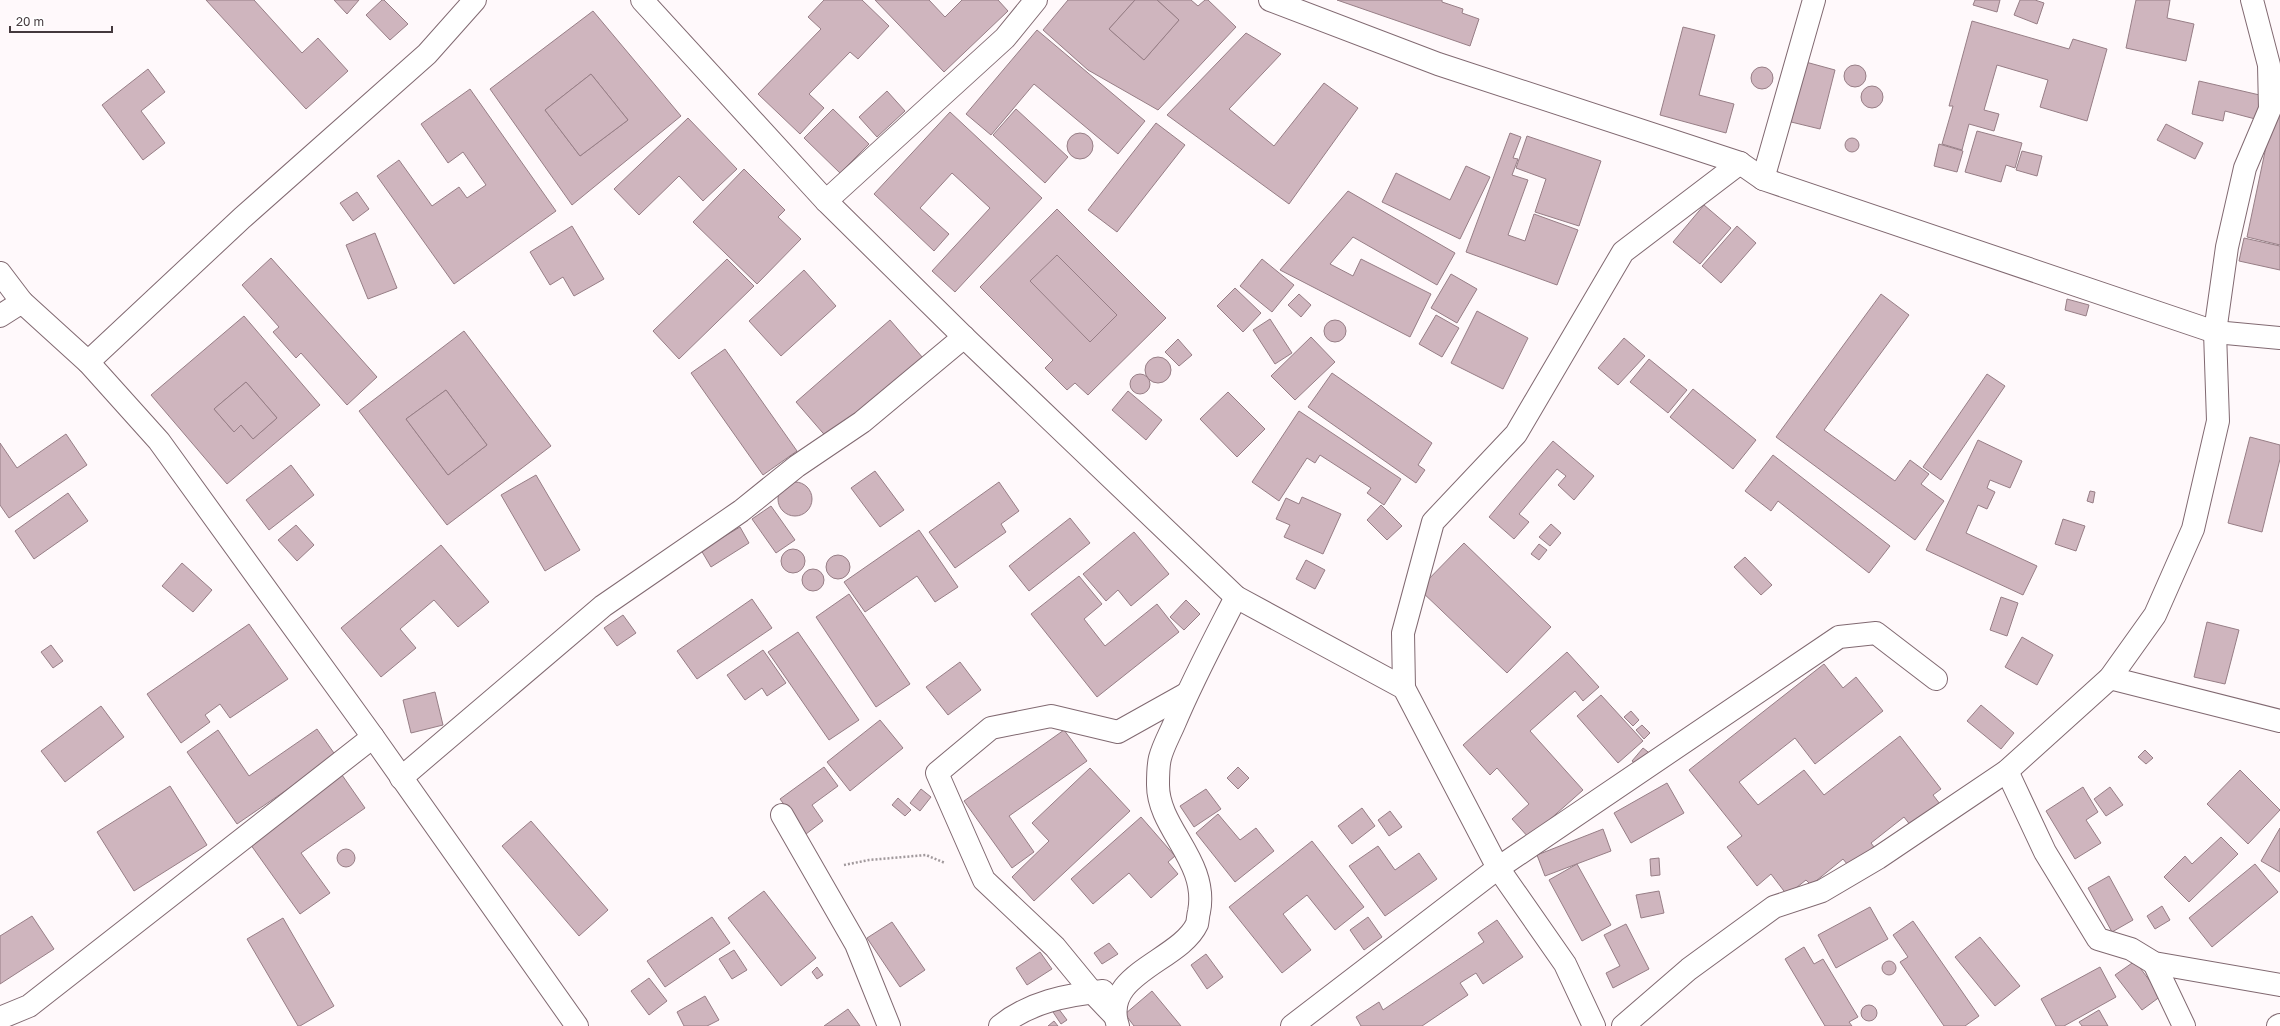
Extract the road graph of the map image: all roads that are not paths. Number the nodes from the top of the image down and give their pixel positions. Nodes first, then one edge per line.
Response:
1 (475, 0) edge
2 (642, 0) edge
3 (1036, 0) edge
4 (1270, 0) edge
5 (1814, 0) edge
6 (2252, 0) edge
7 (1740, 163) junction
8 (1763, 179) junction
9 (826, 201) junction
10 (0, 273) edge
11 (22, 302) junction
12 (0, 316) edge
13 (2215, 332) junction
14 (964, 337) junction
15 (2280, 338) edge
16 (88, 362) junction
17 (1236, 597) junction
18 (2110, 678) junction
19 (1936, 679) dead end
20 (1404, 688) junction
21 (1186, 694) junction
22 (2280, 721) edge
23 (373, 737) junction
24 (2007, 771) junction
25 (401, 778) junction
26 (782, 816) dead end
27 (1498, 868) junction
28 (2154, 963) junction
29 (2280, 986) edge
30 (1122, 989) junction
31 (1092, 992) junction
32 (0, 1018) edge
33 (1116, 1020) edge
34 (578, 1026) edge
35 (889, 1026) edge
36 (1000, 1026) edge
37 (1292, 1026) edge
38 (1594, 1026) edge
39 (1623, 1026) edge
40 (2184, 1026) edge

1 - 16 street
2 - 9 street
3 - 9 street
4 - 7 street
5 - 8 street
6 - 13 street
7 - 8 street
7 - 20 street
8 - 13 street
9 - 14 street
10 - 11 street
11 - 12 street
11 - 16 street
13 - 15 street
13 - 18 street
14 - 17 street
14 - 25 street
16 - 23 street
17 - 20 street
17 - 21 street
18 - 22 street
18 - 24 street
19 - 27 street
20 - 27 street
21 - 30 street
21 - 31 street
23 - 25 street
23 - 32 street
24 - 28 street
24 - 39 street
25 - 34 street
26 - 35 street
27 - 37 street
27 - 38 street
28 - 29 street
28 - 40 street
30 - 31 street
30 - 33 street
31 - 33 street
31 - 36 street

